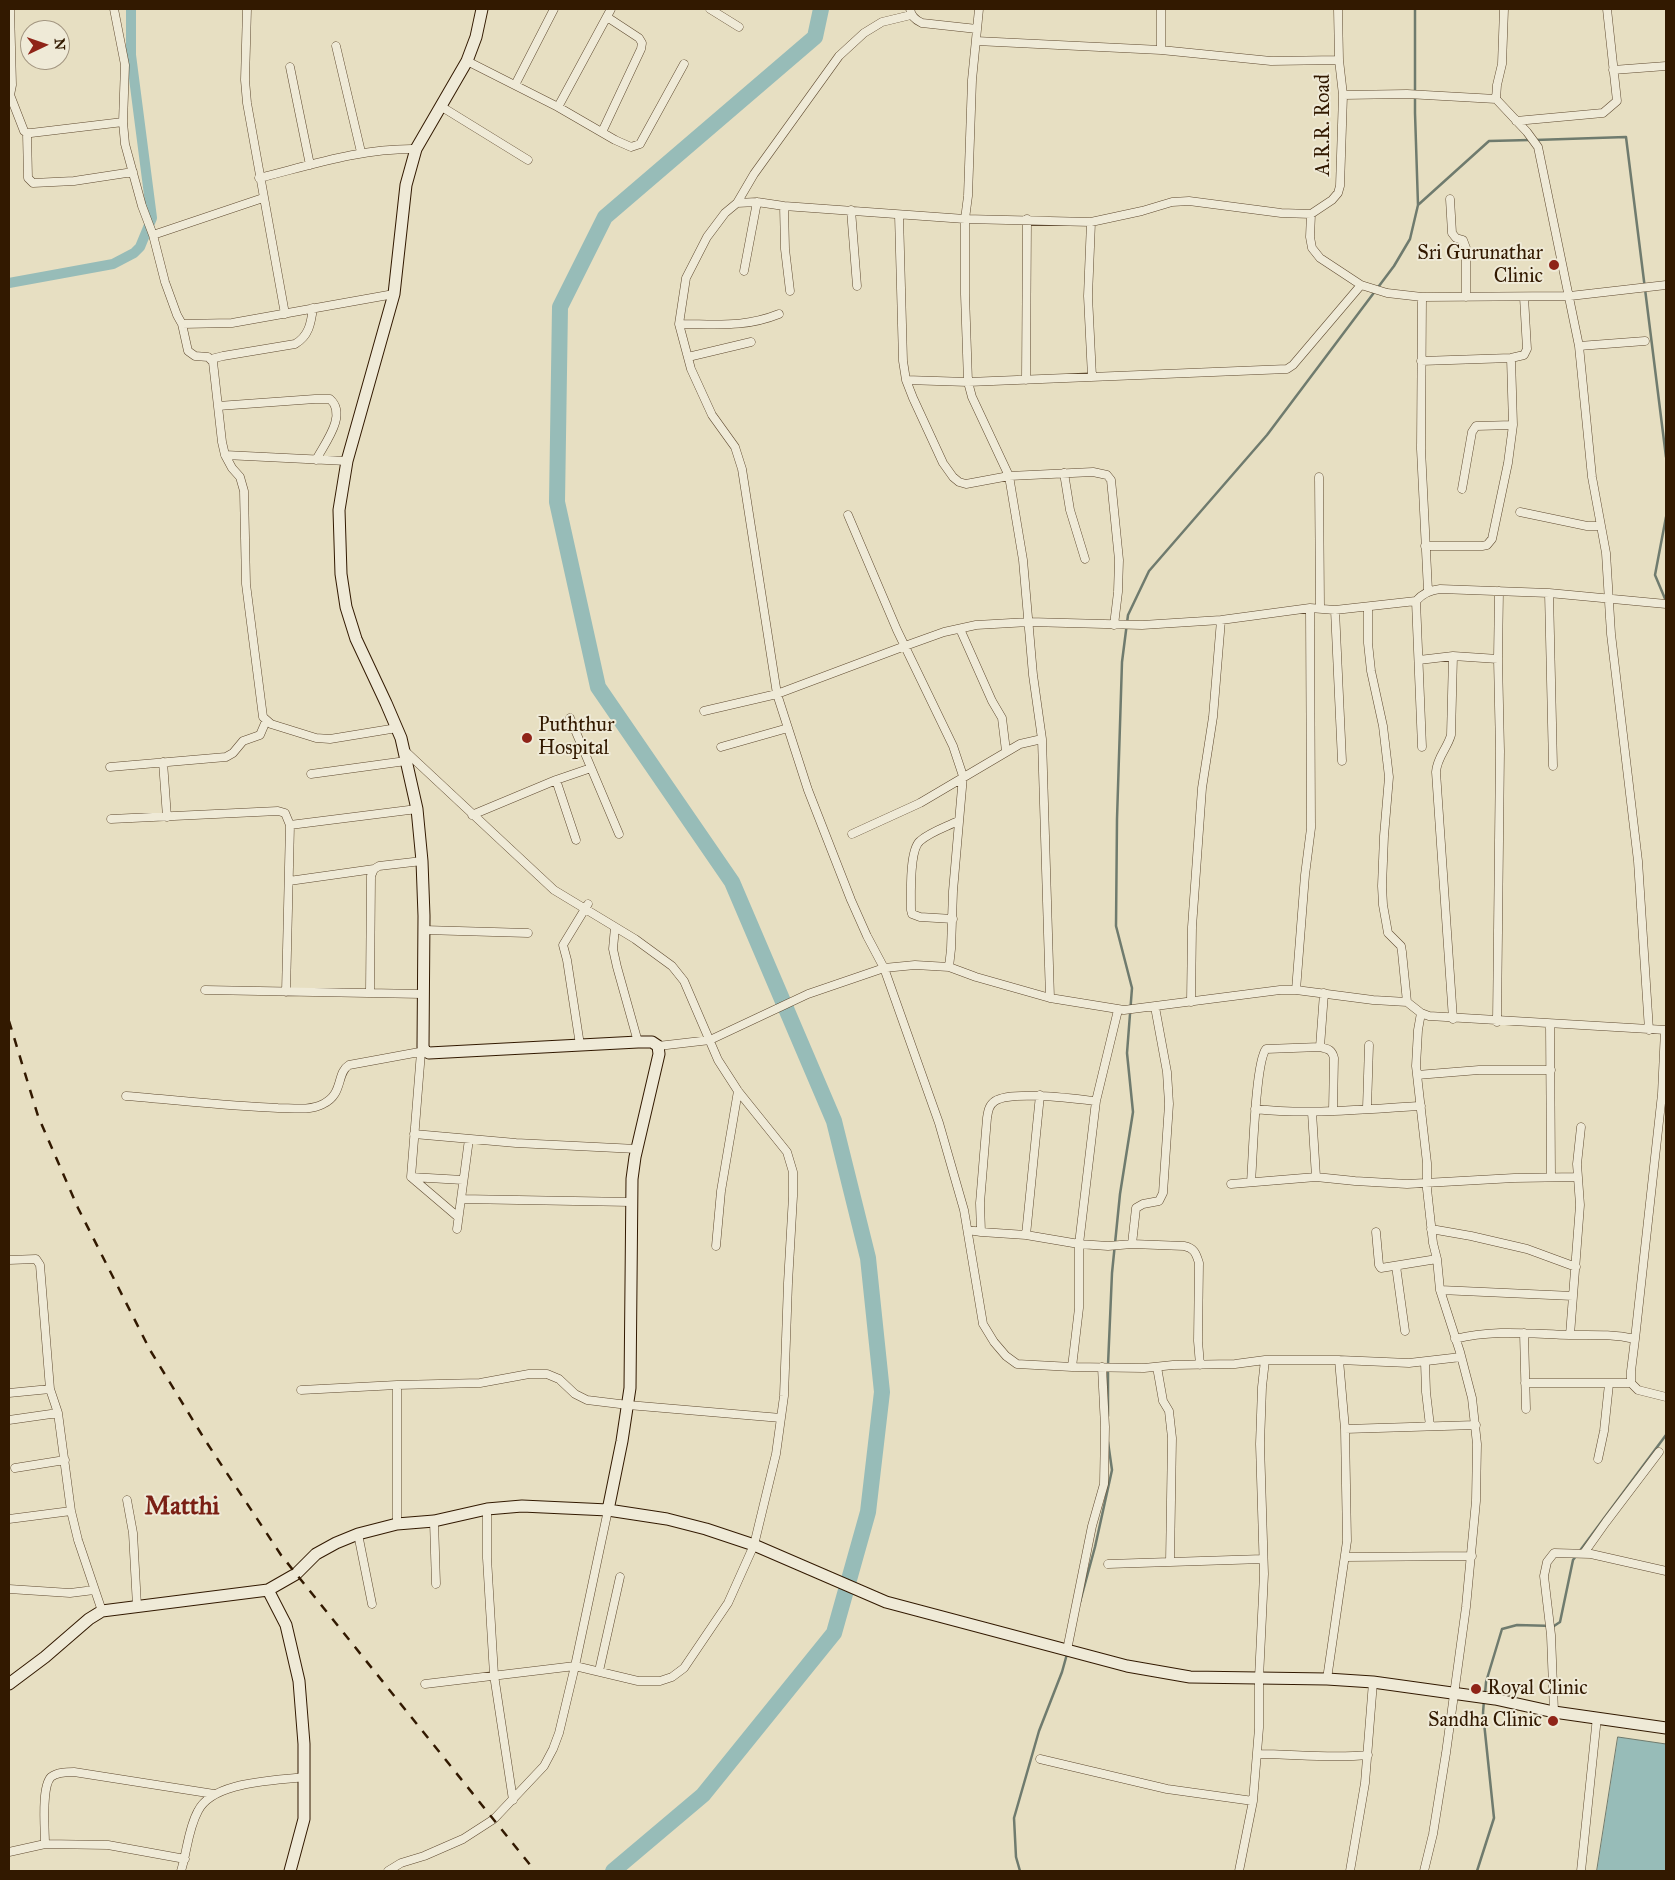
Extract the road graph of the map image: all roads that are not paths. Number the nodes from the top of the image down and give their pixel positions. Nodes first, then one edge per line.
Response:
1 (10, 9) edge
2 (114, 9) edge
3 (247, 9) edge
4 (482, 9) edge
5 (554, 9) edge
6 (611, 9) edge
7 (710, 9) edge
8 (979, 9) edge
9 (1162, 9) edge
10 (1338, 9) edge
11 (1504, 9) edge
12 (1607, 9) edge
13 (910, 12) edge
14 (607, 17) junction
15 (739, 27) dead end
16 (977, 29) junction
17 (976, 41) junction
18 (336, 46) dead end
19 (1160, 50) junction
20 (467, 60) junction
21 (1339, 60) junction
22 (684, 64) dead end
23 (1666, 66) edge
24 (290, 67) dead end
25 (1613, 70) junction
26 (515, 85) junction
27 (10, 96) edge
28 (1343, 96) junction
29 (1496, 99) junction
30 (442, 107) junction
31 (558, 107) junction
32 (1516, 121) junction
33 (123, 122) junction
34 (602, 132) junction
35 (27, 133) junction
36 (416, 149) junction
37 (361, 152) junction
38 (528, 160) dead end
39 (310, 165) junction
40 (132, 172) junction
41 (260, 178) junction
42 (263, 198) junction
43 (1450, 199) dead end
44 (757, 202) junction
45 (737, 204) junction
46 (784, 206) junction
47 (851, 210) junction
48 (1311, 214) junction
49 (899, 215) junction
50 (965, 219) junction
51 (1027, 219) junction
52 (1091, 222) junction
53 (150, 228) junction
54 (744, 271) dead end
55 (1666, 285) edge
56 (858, 286) dead end
57 (1365, 286) junction
58 (790, 291) dead end
59 (394, 294) junction
60 (1570, 296) junction
61 (1422, 297) junction
62 (1466, 297) junction
63 (1524, 297) junction
64 (313, 308) junction
65 (285, 314) junction
66 (779, 314) dead end
67 (182, 324) junction
68 (680, 324) junction
69 (1645, 341) dead end
70 (751, 342) dead end
71 (1579, 346) junction
72 (688, 357) junction
73 (1511, 358) junction
74 (212, 359) junction
75 (1421, 360) junction
76 (1092, 377) junction
77 (906, 380) junction
78 (1026, 380) junction
79 (968, 382) junction
80 (218, 406) junction
81 (1513, 425) junction
82 (225, 455) junction
83 (316, 460) junction
84 (347, 461) junction
85 (1064, 473) junction
86 (1009, 476) junction
87 (1319, 477) dead end
88 (1462, 489) dead end
89 (1520, 512) dead end
90 (848, 515) dead end
91 (1601, 526) junction
92 (1425, 546) junction
93 (1085, 559) dead end
94 (1428, 591) junction
95 (1499, 591) junction
96 (1549, 593) junction
97 (1608, 598) junction
98 (1416, 601) junction
99 (1666, 604) edge
100 (1368, 607) junction
101 (1310, 608) junction
102 (1320, 608) junction
103 (1335, 610) junction
104 (1221, 620) junction
105 (1029, 622) junction
106 (1117, 625) junction
107 (960, 629) junction
108 (905, 646) junction
109 (1452, 656) junction
110 (1498, 659) junction
111 (1419, 660) junction
112 (777, 694) junction
113 (704, 711) dead end
114 (570, 718) dead end
115 (266, 721) junction
116 (397, 728) junction
117 (788, 728) junction
118 (1042, 740) junction
119 (721, 747) dead end
120 (1422, 747) dead end
121 (1006, 751) junction
122 (405, 756) junction
123 (1342, 761) dead end
124 (163, 762) junction
125 (1553, 766) dead end
126 (110, 767) dead end
127 (591, 768) junction
128 (311, 774) dead end
129 (963, 776) junction
130 (556, 780) junction
131 (417, 809) junction
132 (472, 814) junction
133 (167, 817) junction
134 (110, 820) dead end
135 (958, 821) junction
136 (290, 825) junction
137 (619, 834) dead end
138 (852, 834) dead end
139 (576, 840) dead end
140 (422, 861) junction
141 (374, 869) junction
142 (289, 880) junction
143 (586, 906) junction
144 (953, 919) junction
145 (615, 927) junction
146 (424, 930) junction
147 (528, 933) dead end
148 (949, 966) junction
149 (884, 968) junction
150 (205, 990) dead end
151 (1296, 990) junction
152 (286, 992) junction
153 (370, 993) junction
154 (1324, 993) junction
155 (422, 994) junction
156 (1050, 998) junction
157 (1191, 1002) junction
158 (1408, 1002) junction
159 (1151, 1007) junction
160 (1121, 1010) junction
161 (1421, 1013) junction
162 (1453, 1019) junction
163 (1497, 1022) junction
164 (1550, 1024) junction
165 (1649, 1030) junction
166 (1666, 1030) edge
167 (710, 1040) junction
168 (638, 1042) junction
169 (580, 1045) junction
170 (1369, 1045) dead end
171 (658, 1046) junction
172 (1320, 1047) junction
173 (423, 1052) junction
174 (1551, 1070) junction
175 (1418, 1075) junction
176 (738, 1091) junction
177 (126, 1096) dead end
178 (1040, 1096) junction
179 (1096, 1101) junction
180 (1421, 1106) junction
181 (1367, 1108) junction
182 (1255, 1109) junction
183 (1333, 1110) junction
184 (1312, 1112) junction
185 (1581, 1127) dead end
186 (414, 1134) junction
187 (469, 1139) junction
188 (637, 1148) junction
189 (410, 1177) junction
190 (1316, 1177) junction
191 (1551, 1177) junction
192 (1578, 1177) junction
193 (464, 1180) junction
194 (1251, 1182) junction
195 (1428, 1182) junction
196 (1231, 1184) dead end
197 (461, 1199) junction
198 (631, 1202) junction
199 (458, 1217) junction
200 (1431, 1229) junction
201 (457, 1230) dead end
202 (968, 1230) junction
203 (981, 1232) junction
204 (1376, 1232) dead end
205 (1026, 1234) junction
206 (1079, 1244) junction
207 (1129, 1244) junction
208 (716, 1246) dead end
209 (1437, 1259) junction
210 (9, 1260) edge
211 (1396, 1266) junction
212 (1576, 1267) junction
213 (1440, 1290) junction
214 (1573, 1296) junction
215 (1405, 1331) dead end
216 (1524, 1333) junction
217 (1570, 1335) junction
218 (1455, 1339) junction
219 (1635, 1339) junction
220 (1461, 1357) junction
221 (1265, 1360) junction
222 (1339, 1360) junction
223 (1425, 1362) junction
224 (1200, 1365) junction
225 (1072, 1367) junction
226 (1100, 1367) junction
227 (1157, 1367) junction
228 (1525, 1382) junction
229 (1631, 1383) junction
230 (1610, 1384) junction
231 (397, 1385) junction
232 (50, 1390) junction
233 (301, 1390) dead end
234 (9, 1393) edge
235 (1666, 1397) edge
236 (628, 1405) junction
237 (1526, 1410) dead end
238 (58, 1412) junction
239 (781, 1418) junction
240 (9, 1420) edge
241 (1476, 1425) junction
242 (1430, 1426) junction
243 (1345, 1429) junction
244 (1659, 1452) dead end
245 (1598, 1459) dead end
246 (65, 1460) junction
247 (15, 1468) dead end
248 (127, 1500) dead end
249 (487, 1509) junction
250 (608, 1510) junction
251 (71, 1511) junction
252 (9, 1519) edge
253 (434, 1521) junction
254 (397, 1524) junction
255 (358, 1534) junction
256 (754, 1545) junction
257 (1588, 1553) junction
258 (1472, 1556) junction
259 (1345, 1558) junction
260 (1263, 1559) junction
261 (1170, 1562) junction
262 (1108, 1564) dead end
263 (1666, 1572) edge
264 (620, 1577) dead end
265 (436, 1584) dead end
266 (9, 1589) edge
267 (94, 1590) junction
268 (268, 1590) junction
269 (372, 1604) dead end
270 (137, 1606) junction
271 (102, 1611) junction
272 (1062, 1649) junction
273 (575, 1666) junction
274 (599, 1672) junction
275 (494, 1676) junction
276 (1259, 1678) junction
277 (1327, 1679) junction
278 (1373, 1682) junction
279 (9, 1684) edge
280 (425, 1684) dead end
281 (1454, 1693) junction
282 (1554, 1712) junction
283 (1597, 1718) junction
284 (1666, 1728) edge
285 (1257, 1754) junction
286 (1368, 1755) junction
287 (1040, 1759) dead end
288 (305, 1778) junction
289 (214, 1794) junction
290 (513, 1800) junction
291 (1253, 1801) junction
292 (45, 1844) junction
293 (9, 1852) edge
294 (185, 1859) junction
295 (182, 1871) edge
296 (290, 1871) edge
297 (388, 1871) edge
298 (1239, 1871) edge
299 (1350, 1871) edge
300 (1424, 1871) edge
301 (1581, 1871) edge

1 - 27 street
2 - 33 street
3 - 41 street
4 - 20 street
5 - 26 street
6 - 14 street
7 - 15 street
8 - 16 street
9 - 19 street
10 - 21 street, A.R.R. Road
11 - 29 street
12 - 25 street
13 - 16 street
13 - 45 street
14 - 31 street
14 - 34 street
16 - 17 street
17 - 19 street
17 - 50 street
18 - 37 street
19 - 21 street
20 - 26 street
20 - 30 street
21 - 28 street, A.R.R. Road
22 - 34 street
23 - 25 street
24 - 39 street
25 - 32 street
26 - 31 street
27 - 35 street
28 - 29 street
28 - 48 street, A.R.R. Road
29 - 32 street
30 - 36 street
30 - 38 street
31 - 34 street
32 - 60 street
33 - 35 street
33 - 40 street
35 - 40 street
36 - 37 street
36 - 59 street
37 - 39 street
39 - 41 street
40 - 53 street
41 - 42 street
42 - 53 street
42 - 65 street
43 - 62 street
44 - 45 street
44 - 46 street
44 - 54 street
45 - 68 street
46 - 47 street
46 - 58 street
47 - 49 street
47 - 56 street
48 - 52 street
48 - 57 street
49 - 50 street
49 - 77 street
50 - 51 street
50 - 79 street
51 - 52 street
51 - 78 street
52 - 76 street
53 - 67 street
55 - 60 street
57 - 61 street
57 - 76 street
59 - 64 street
59 - 84 street
60 - 63 street
60 - 71 street
61 - 62 street
61 - 75 street
62 - 63 street
63 - 73 street
64 - 65 street
64 - 74 street
65 - 67 street
66 - 68 street
67 - 74 street
68 - 72 street
69 - 71 street
70 - 72 street
71 - 91 street
72 - 112 street
73 - 75 street
73 - 81 street
74 - 80 street
75 - 92 street
76 - 78 street
77 - 79 street
77 - 86 street
78 - 79 street
79 - 86 street
80 - 82 street
80 - 83 street
81 - 88 street
81 - 92 street
82 - 83 street
82 - 115 street
83 - 84 street
84 - 116 street
85 - 86 street
85 - 93 street
85 - 106 street
86 - 105 street
87 - 102 street
89 - 91 street
90 - 108 street
91 - 97 street
92 - 94 street
94 - 95 street
94 - 98 street
95 - 96 street
95 - 110 street
96 - 97 street
96 - 125 street
97 - 99 street
97 - 165 street
98 - 100 street
98 - 111 street
100 - 103 street
100 - 158 street
101 - 102 street
101 - 104 street
101 - 151 street
102 - 103 street
103 - 123 street
104 - 106 street
104 - 157 street
105 - 106 street
105 - 107 street
105 - 118 street
107 - 108 street
107 - 121 street
108 - 112 street
108 - 129 street
109 - 110 street
109 - 111 street
109 - 162 street
110 - 163 street
111 - 120 street
112 - 113 street
112 - 117 street
114 - 127 street
115 - 116 street
115 - 124 street
116 - 122 street
117 - 119 street
117 - 149 street
118 - 121 street
118 - 156 street
121 - 129 street
122 - 128 street
122 - 131 street
122 - 132 street
124 - 126 street
124 - 133 street
127 - 130 street
127 - 137 street
129 - 135 street
129 - 138 street
130 - 132 street
130 - 139 street
131 - 136 street
131 - 140 street
132 - 143 street
133 - 134 street
133 - 136 street
135 - 144 street
135 - 144 street
136 - 142 street
140 - 141 street
140 - 146 street
141 - 142 street
141 - 153 street
142 - 152 street
143 - 145 street
143 - 169 street
144 - 148 street
145 - 167 street
145 - 168 street
146 - 147 street
146 - 155 street
148 - 149 street
148 - 156 street
149 - 167 street
149 - 202 street
150 - 152 street
151 - 154 street
151 - 157 street
152 - 153 street
153 - 155 street
154 - 158 street
154 - 172 street
155 - 173 street
156 - 160 street
157 - 159 street
158 - 161 street
159 - 160 street
159 - 207 street
160 - 179 street
161 - 162 street
161 - 175 street
162 - 163 street
163 - 164 street
164 - 165 street
164 - 174 street
165 - 166 street
166 - 219 street
167 - 171 street
167 - 176 street
168 - 169 street
168 - 171 street
169 - 173 street
170 - 181 street
171 - 188 street
172 - 182 street
172 - 183 street
173 - 177 street
173 - 186 street
174 - 175 street
174 - 191 street
175 - 180 street
176 - 208 street
176 - 239 street
178 - 179 street
178 - 203 street
178 - 205 street
179 - 206 street
180 - 181 street
180 - 195 street
181 - 183 street
182 - 184 street
182 - 194 street
183 - 184 street
184 - 190 street
185 - 192 street
186 - 187 street
186 - 189 street
187 - 188 street
187 - 193 street
188 - 198 street
189 - 193 street
189 - 199 street
190 - 194 street
190 - 195 street
191 - 192 street
191 - 195 street
192 - 212 street
193 - 197 street
194 - 196 street
195 - 200 street
197 - 198 street
197 - 199 street
198 - 236 street
199 - 201 street
200 - 209 street
200 - 212 street
202 - 203 street
202 - 225 street
203 - 205 street
204 - 211 street
205 - 206 street
206 - 207 street
206 - 225 street
207 - 224 street
209 - 211 street
209 - 213 street
210 - 232 street
211 - 215 street
212 - 214 street
213 - 214 street
213 - 218 street
214 - 217 street
216 - 217 street
216 - 218 street
216 - 228 street
217 - 219 street
218 - 220 street
219 - 229 street
220 - 223 street
220 - 241 street
221 - 222 street
221 - 224 street
221 - 260 street
222 - 223 street
222 - 243 street
223 - 242 street
224 - 227 street
225 - 226 street
226 - 227 street
226 - 272 street
227 - 261 street
228 - 230 street
228 - 237 street
229 - 230 street
229 - 235 street
230 - 245 street
231 - 233 street
231 - 236 street
231 - 254 street
232 - 234 street
232 - 238 street
236 - 239 street
236 - 250 street
238 - 240 street
238 - 246 street
239 - 256 street
241 - 242 street
241 - 258 street
242 - 243 street
243 - 259 street
244 - 257 street
246 - 247 street
246 - 251 street
248 - 270 street
249 - 250 street
249 - 253 street
249 - 275 street
250 - 256 street
250 - 273 street
251 - 252 street
251 - 267 street
253 - 254 street
253 - 265 street
254 - 255 street
255 - 268 street
255 - 269 street
256 - 272 street
256 - 274 street
257 - 263 street
257 - 282 street
258 - 259 street
258 - 281 street
259 - 277 street
260 - 261 street
260 - 276 street
261 - 262 street
264 - 274 street
266 - 267 street
267 - 271 street
268 - 270 street
268 - 288 street
270 - 271 street
271 - 279 street
272 - 276 street
273 - 274 street
273 - 275 street
273 - 290 street
275 - 280 street
275 - 290 street
276 - 277 street
276 - 285 street
277 - 278 street
278 - 281 street
278 - 286 street
281 - 282 street
281 - 300 street
282 - 283 street
283 - 284 street
283 - 301 street
285 - 286 street
285 - 291 street
286 - 299 street
287 - 291 street
288 - 289 street
288 - 296 street
289 - 292 street
289 - 294 street
290 - 297 street
291 - 298 street
292 - 293 street
292 - 294 street
294 - 295 street

